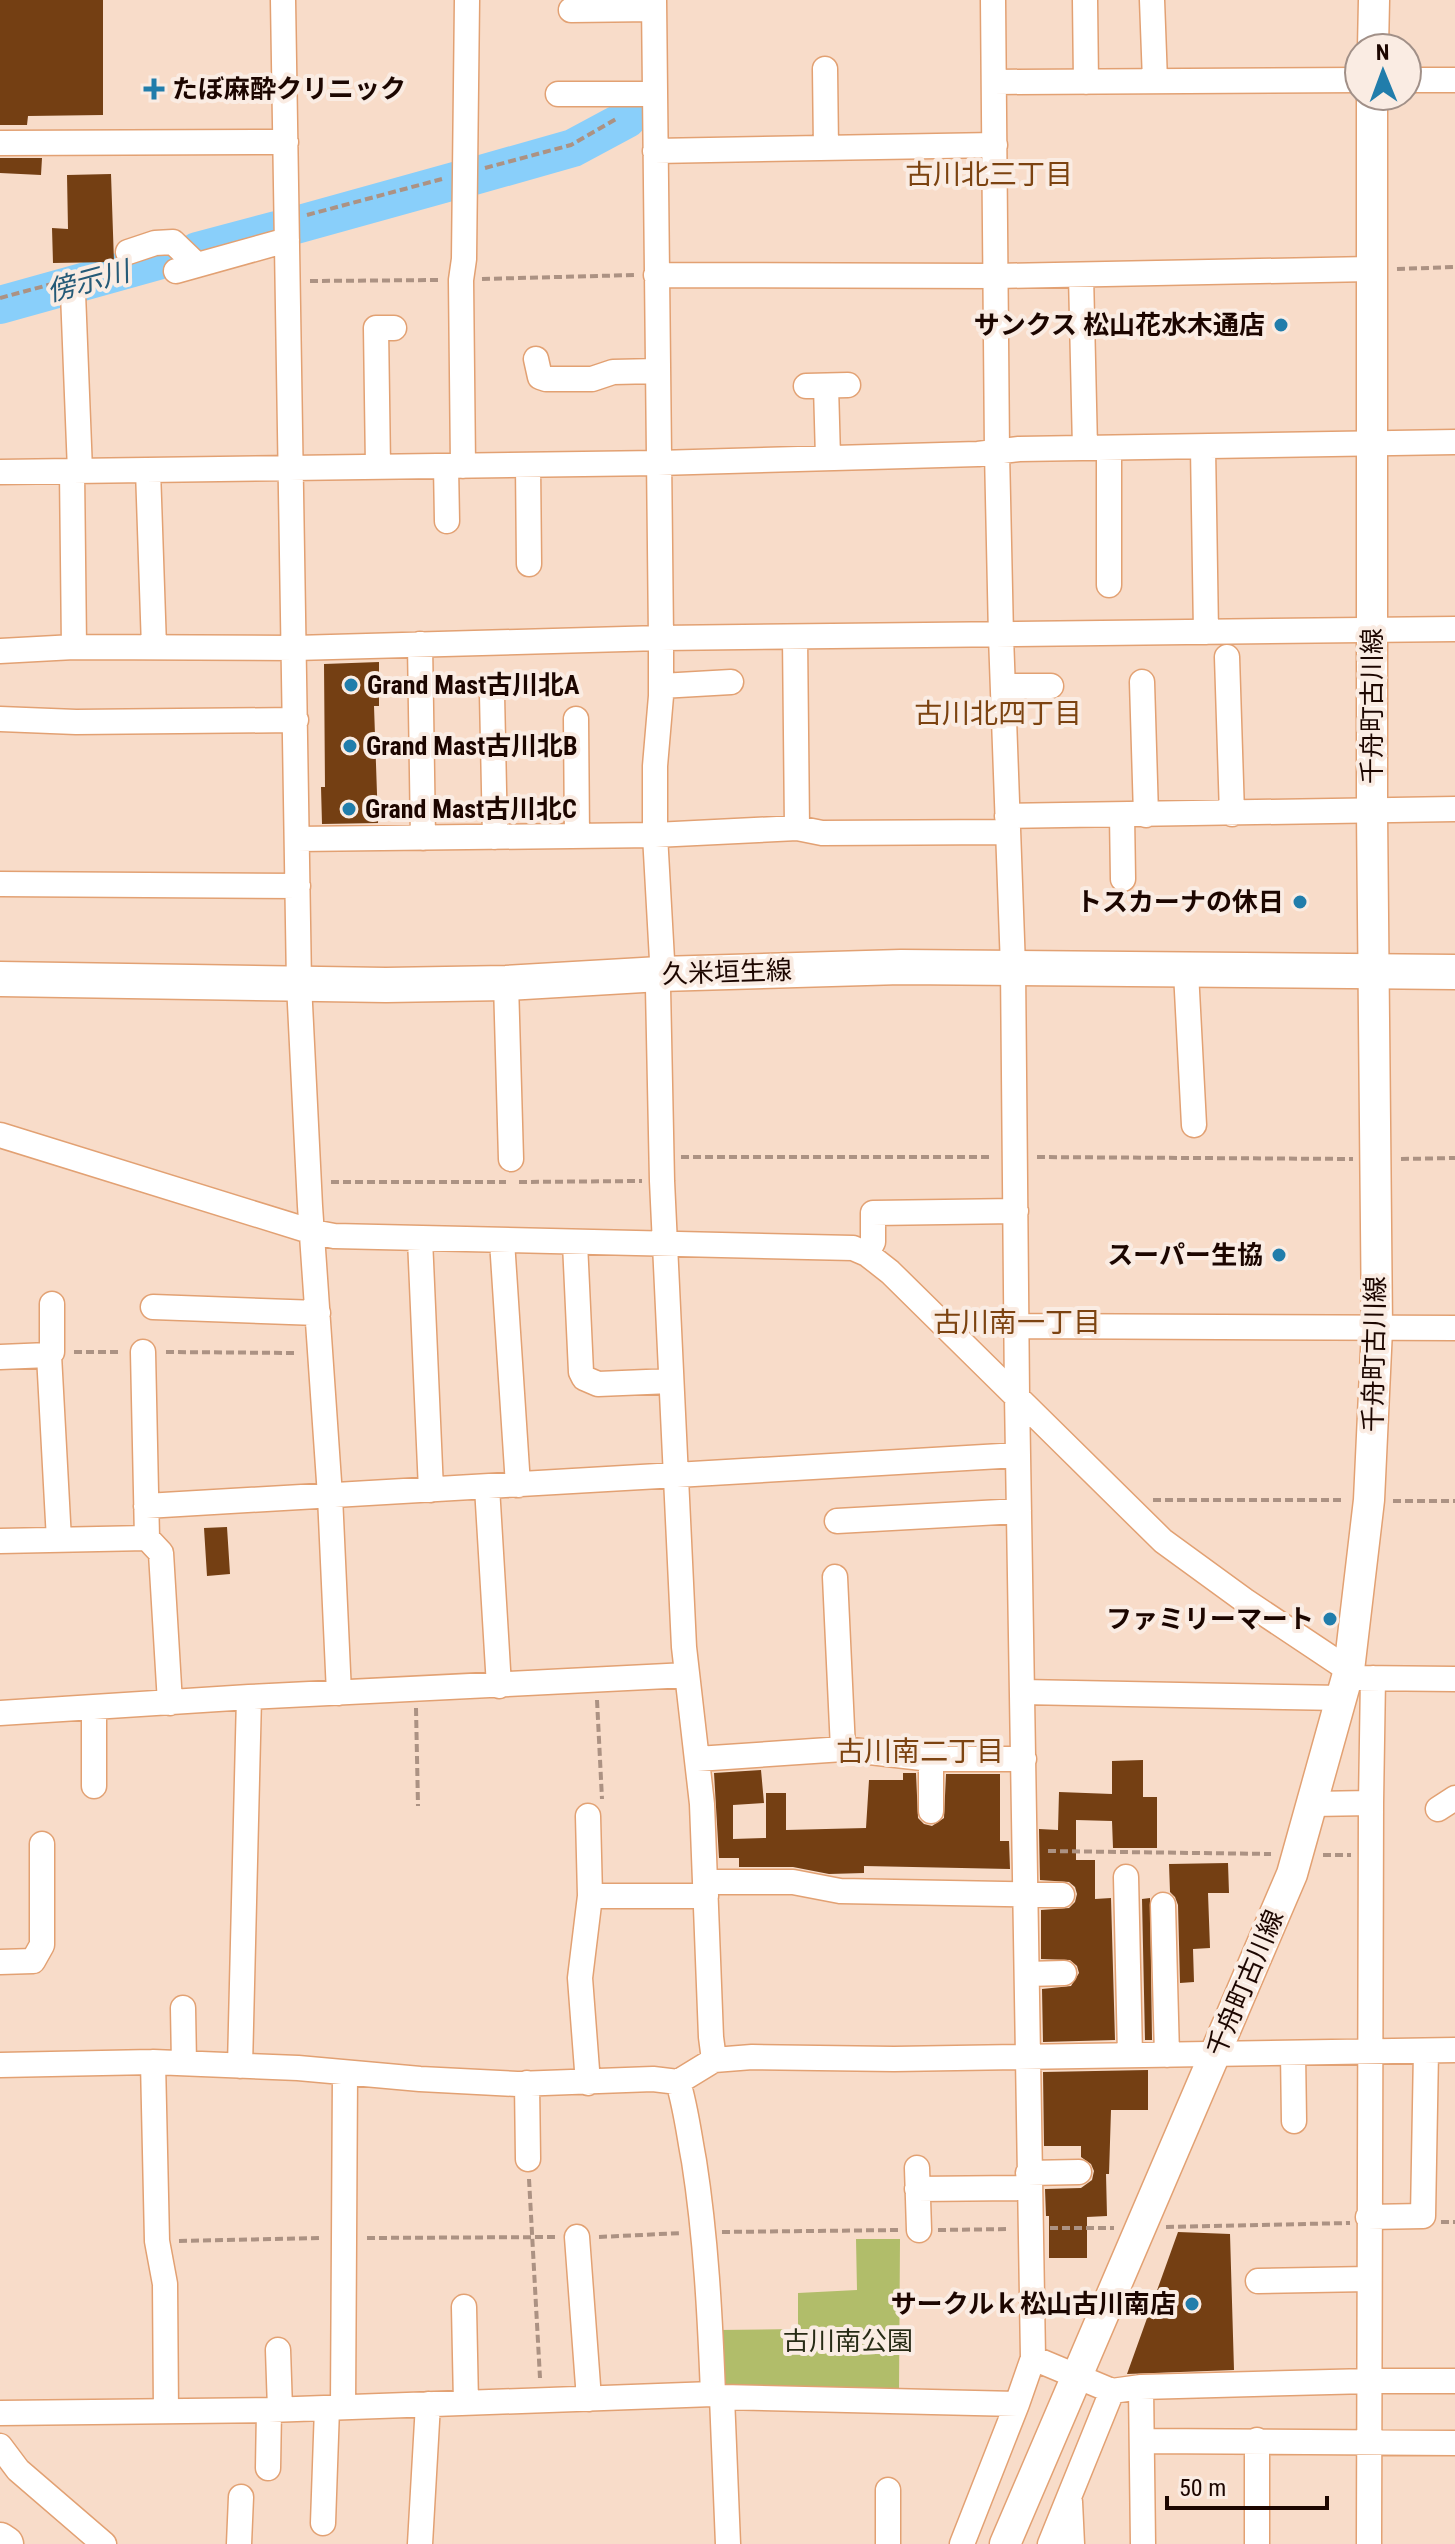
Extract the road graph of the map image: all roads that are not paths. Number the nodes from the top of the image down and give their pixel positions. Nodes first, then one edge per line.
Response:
1 (283, 0) edge
2 (467, 0) edge
3 (993, 0) edge
4 (1085, 0) edge
5 (1152, 0) edge
6 (1374, 0) edge
7 (654, 5) edge
8 (571, 10) dead end
9 (1373, 32) edge
10 (825, 69) dead end
11 (1343, 80) edge
12 (1423, 80) edge
13 (1455, 80) edge
14 (1155, 81) junction
15 (994, 82) junction
16 (1086, 82) junction
17 (558, 94) dead end
18 (654, 94) junction
19 (1372, 112) edge
20 (286, 142) junction
21 (0, 143) edge
22 (995, 145) junction
23 (826, 148) junction
24 (655, 151) junction
25 (287, 230) junction
26 (124, 259) road end
27 (1371, 269) junction
28 (656, 275) junction
29 (1081, 275) junction
30 (996, 276) junction
31 (69, 284) road end
32 (394, 328) dead end
33 (536, 359) dead end
34 (657, 371) junction
35 (827, 386) dead end
36 (1455, 442) edge
37 (1372, 444) junction
38 (1097, 448) junction
39 (1203, 448) junction
40 (997, 452) junction
41 (828, 458) junction
42 (658, 463) junction
43 (528, 465) junction
44 (455, 466) junction
45 (378, 467) junction
46 (292, 468) junction
47 (148, 470) junction
48 (76, 471) junction
49 (0, 472) edge
50 (447, 521) dead end
51 (529, 564) dead end
52 (1109, 585) dead end
53 (1455, 629) edge
54 (1372, 630) junction
55 (1206, 632) junction
56 (1001, 636) junction
57 (795, 637) junction
58 (661, 638) junction
59 (420, 644) junction
60 (74, 647) junction
61 (154, 647) junction
62 (295, 648) junction
63 (0, 651) edge
64 (1234, 670) dead end
65 (731, 682) dead end
66 (1142, 682) dead end
67 (661, 686) junction
68 (1003, 686) junction
69 (1051, 686) dead end
70 (492, 694) dead end
71 (0, 719) edge
72 (576, 719) dead end
73 (296, 720) junction
74 (1455, 809) edge
75 (1372, 812) junction
76 (1232, 814) junction
77 (1134, 815) junction
78 (1007, 824) junction
79 (797, 828) junction
80 (655, 835) junction
81 (577, 836) junction
82 (495, 837) junction
83 (423, 838) junction
84 (297, 839) junction
85 (1123, 879) dead end
86 (0, 884) edge
87 (298, 886) junction
88 (1013, 967) junction
89 (1186, 972) junction
90 (1373, 972) junction
91 (1455, 972) edge
92 (660, 974) junction
93 (0, 979) edge
94 (506, 983) junction
95 (299, 984) junction
96 (1194, 1125) dead end
97 (0, 1135) edge
98 (511, 1159) dead end
99 (1016, 1211) junction
100 (313, 1232) junction
101 (420, 1239) junction
102 (502, 1241) junction
103 (575, 1243) junction
104 (664, 1245) junction
105 (867, 1254) junction
106 (52, 1304) dead end
107 (153, 1307) dead end
108 (318, 1313) junction
109 (1018, 1326) junction
110 (1455, 1328) edge
111 (1377, 1329) junction
112 (143, 1352) road end
113 (50, 1354) junction
114 (0, 1357) edge
115 (671, 1381) junction
116 (1017, 1395) junction
117 (1018, 1455) junction
118 (676, 1476) junction
119 (518, 1485) junction
120 (487, 1487) junction
121 (431, 1490) junction
122 (330, 1496) junction
123 (146, 1506) junction
124 (1019, 1511) junction
125 (837, 1521) dead end
126 (147, 1538) junction
127 (59, 1540) junction
128 (0, 1541) edge
129 (835, 1577) dead end
130 (687, 1675) junction
131 (1455, 1679) edge
132 (1353, 1681) junction
133 (499, 1686) junction
134 (1022, 1692) junction
135 (339, 1693) junction
136 (249, 1697) junction
137 (170, 1703) junction
138 (94, 1707) junction
139 (0, 1713) edge
140 (843, 1749) junction
141 (697, 1759) junction
142 (931, 1759) junction
143 (1024, 1759) junction
144 (94, 1786) dead end
145 (1371, 1803) junction
146 (1312, 1804) junction
147 (931, 1811) dead end
148 (588, 1816) road end
149 (42, 1844) dead end
150 (1126, 1877) dead end
151 (705, 1889) junction
152 (1026, 1895) junction
153 (1062, 1895) dead end
154 (590, 1896) junction
155 (1163, 1905) dead end
156 (0, 1962) edge
157 (1064, 1973) dead end
158 (1027, 1974) junction
159 (183, 2008) dead end
160 (1455, 2050) edge
161 (1369, 2051) junction
162 (1426, 2051) junction
163 (1293, 2053) junction
164 (1214, 2054) junction
165 (1130, 2055) junction
166 (1167, 2055) junction
167 (1028, 2057) junction
168 (714, 2060) junction
169 (153, 2062) junction
170 (184, 2063) junction
171 (0, 2065) edge
172 (240, 2066) junction
173 (345, 2074) junction
174 (678, 2082) junction
175 (527, 2083) junction
176 (588, 2083) junction
177 (1294, 2121) dead end
178 (528, 2159) road end
179 (1079, 2172) dead end
180 (1028, 2180) junction
181 (1368, 2220) junction
182 (919, 2230) road end
183 (577, 2237) road end
184 (1369, 2279) junction
185 (1258, 2281) dead end
186 (464, 2307) dead end
187 (278, 2350) dead end
188 (1033, 2358) junction
189 (1077, 2376) junction
190 (1370, 2381) junction
191 (1455, 2381) edge
192 (1141, 2387) junction
193 (1112, 2391) junction
194 (718, 2396) junction
195 (589, 2399) junction
196 (466, 2403) junction
197 (428, 2404) junction
198 (1017, 2404) junction
199 (335, 2407) junction
200 (275, 2409) junction
201 (166, 2411) junction
202 (0, 2413) edge
203 (1257, 2440) junction
204 (1143, 2441) junction
205 (1369, 2441) junction
206 (1455, 2443) edge
207 (0, 2446) edge
208 (268, 2468) dead end
209 (888, 2490) dead end
210 (1069, 2495) junction
211 (241, 2497) dead end
212 (323, 2523) dead end
213 (0, 2540) edge
214 (960, 2541) edge
215 (6, 2544) edge
216 (104, 2544) edge
217 (239, 2544) edge
218 (420, 2544) edge
219 (728, 2544) edge
220 (888, 2544) edge
221 (1005, 2544) edge
222 (1050, 2544) edge
223 (1072, 2544) edge
224 (1143, 2544) edge
225 (1257, 2544) edge
226 (1369, 2544) edge

1 - 20 street
2 - 44 street
3 - 15 street
4 - 16 street
5 - 14 street
6 - 9 street
7 - 8 street
7 - 18 street
10 - 23 street
11 - 14 street
12 - 13 street
14 - 16 street
15 - 16 street
15 - 22 street
17 - 18 street
18 - 24 street
19 - 27 street, 千舟町古川線
20 - 21 street
20 - 25 street
22 - 23 street
22 - 30 street
23 - 24 street
24 - 28 street
25 - 26 street
25 - 46 street
27 - 29 street
27 - 37 street, 千舟町古川線
28 - 30 street
28 - 34 street
29 - 30 street
29 - 38 street
30 - 40 street
31 - 48 street
32 - 45 street
33 - 34 street
34 - 42 street
35 - 41 street
36 - 37 street
37 - 39 street
37 - 54 street, 千舟町古川線
38 - 39 street
38 - 40 street
38 - 52 street
39 - 55 street
40 - 41 street
40 - 56 street
41 - 42 street
42 - 43 street
42 - 58 street
43 - 44 street
43 - 51 street
44 - 45 street
44 - 50 street
45 - 46 street
46 - 47 street
46 - 62 street
47 - 48 street
47 - 61 street
48 - 49 street
48 - 60 street
53 - 54 street
54 - 55 street
54 - 75 street, 千舟町古川線
55 - 56 street
56 - 57 street
56 - 68 street
57 - 58 street
57 - 79 street
58 - 59 street
58 - 67 street
59 - 62 street
59 - 83 street
60 - 61 street
60 - 63 street
61 - 62 street
62 - 73 street
64 - 76 street
65 - 67 street
66 - 77 street
67 - 80 street
68 - 69 street
68 - 78 street
70 - 82 street
71 - 73 street
72 - 81 street
73 - 84 street
74 - 75 street
75 - 76 street
75 - 90 street, 千舟町古川線
76 - 77 street
77 - 78 street
77 - 85 street
78 - 79 street
78 - 88 street
79 - 80 street
80 - 81 street
80 - 92 street
81 - 82 street
82 - 83 street
83 - 84 street
84 - 87 street
86 - 87 street
87 - 95 street
88 - 89 main road, 久米垣生線
88 - 92 main road, 久米垣生線
88 - 99 street
89 - 90 main road, 久米垣生線
89 - 96 street
90 - 91 main road, 久米垣生線
90 - 111 street, 千舟町古川線
92 - 94 main road, 久米垣生線
92 - 104 street
93 - 95 main road, 久米垣生線
94 - 95 main road, 久米垣生線
94 - 98 street
95 - 100 street
97 - 100 street
99 - 105 street
99 - 109 street
100 - 101 street
100 - 108 street
101 - 102 street
101 - 121 street
102 - 103 street
102 - 119 street
103 - 104 street
103 - 115 street
104 - 105 street
104 - 115 street
105 - 116 street
106 - 113 street
107 - 108 street
108 - 122 street
109 - 111 street
109 - 116 street
110 - 111 street
111 - 132 street, 千舟町古川線
112 - 123 street
113 - 114 street
113 - 127 street
115 - 118 street
116 - 117 street
116 - 132 street
117 - 118 street
117 - 124 street
118 - 119 street
118 - 130 street
119 - 120 street
120 - 121 street
120 - 133 street
121 - 122 street
122 - 123 street
122 - 135 street
123 - 126 street
124 - 125 street
124 - 134 street
126 - 127 street
126 - 137 street
127 - 128 street
129 - 140 street
130 - 133 street
130 - 141 street
131 - 132 street
132 - 134 street
132 - 145 street
132 - 146 street, 千舟町古川線
133 - 135 street
134 - 143 street
135 - 136 street
136 - 137 street
136 - 172 street
137 - 138 street
138 - 139 street
138 - 144 street
140 - 141 street
140 - 142 street
141 - 151 street
142 - 143 street
142 - 147 street
143 - 152 street
145 - 146 street
145 - 161 street
146 - 164 street, 千舟町古川線
148 - 154 street
149 - 156 street
150 - 165 street
151 - 152 street
151 - 154 street
151 - 168 street
152 - 153 street
152 - 158 street
154 - 176 street
155 - 166 street
157 - 158 street
158 - 167 street
159 - 170 street
160 - 162 street
161 - 162 street
161 - 163 street
161 - 181 street
162 - 181 street
163 - 164 street
163 - 177 street
164 - 166 street
164 - 189 street, 千舟町古川線
165 - 166 street
165 - 167 street
167 - 168 street
167 - 180 street
168 - 174 street
169 - 170 street
169 - 171 street
169 - 201 street
170 - 172 street
172 - 173 street
173 - 175 street
173 - 199 street
174 - 176 street
174 - 194 street
175 - 176 street
175 - 178 street
179 - 180 street
180 - 182 street
180 - 188 street
181 - 184 street
183 - 195 street
184 - 185 street
184 - 190 street
186 - 196 street
187 - 200 street
188 - 189 street
188 - 198 street
189 - 193 street
189 - 221 street, 千舟町古川線
190 - 191 street
190 - 192 street
190 - 205 street
192 - 193 street
192 - 204 street
193 - 210 street
194 - 195 street
194 - 198 street
194 - 219 street
195 - 196 street
196 - 197 street
197 - 199 street
197 - 218 street
198 - 214 street
199 - 200 street
199 - 212 street
200 - 201 street
200 - 208 street
201 - 202 street
203 - 204 street
203 - 205 street
203 - 225 street
204 - 224 street
205 - 206 street
205 - 226 street
207 - 216 street
209 - 220 street
210 - 222 street
210 - 223 street
211 - 217 street
213 - 215 main road

